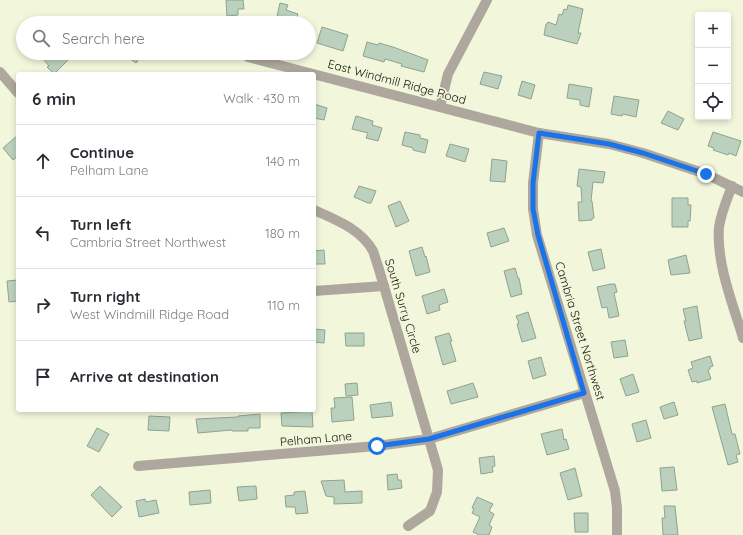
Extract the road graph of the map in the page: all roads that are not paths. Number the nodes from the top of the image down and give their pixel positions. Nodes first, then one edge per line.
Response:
1 (487, 0) edge
2 (260, 60) edge
3 (0, 72) edge
4 (306, 72) edge
5 (316, 75) edge
6 (16, 91) edge
7 (440, 107) junction
8 (539, 133) junction
9 (732, 186) junction
10 (743, 192) edge
11 (316, 211) edge
12 (384, 286) junction
13 (316, 291) edge
14 (743, 338) edge
15 (584, 393) junction
16 (429, 439) junction
17 (138, 466) dead end
18 (408, 526) dead end
19 (617, 535) edge

1 - 7 street
2 - 4 street, East Windmill Ridge Road
3 - 6 street
5 - 7 street, East Windmill Ridge Road
7 - 8 street, East Windmill Ridge Road
8 - 9 street, East Windmill Ridge Road
8 - 15 street, Cambria Street Northwest
9 - 10 street, East Windmill Ridge Road
9 - 14 street
11 - 12 street, South Surry Circle
12 - 13 street
12 - 16 street, South Surry Circle
15 - 16 street, Pelham Lane
15 - 19 street, Cambria Street Northwest
16 - 17 street, Pelham Lane
16 - 18 street, South Surry Circle

